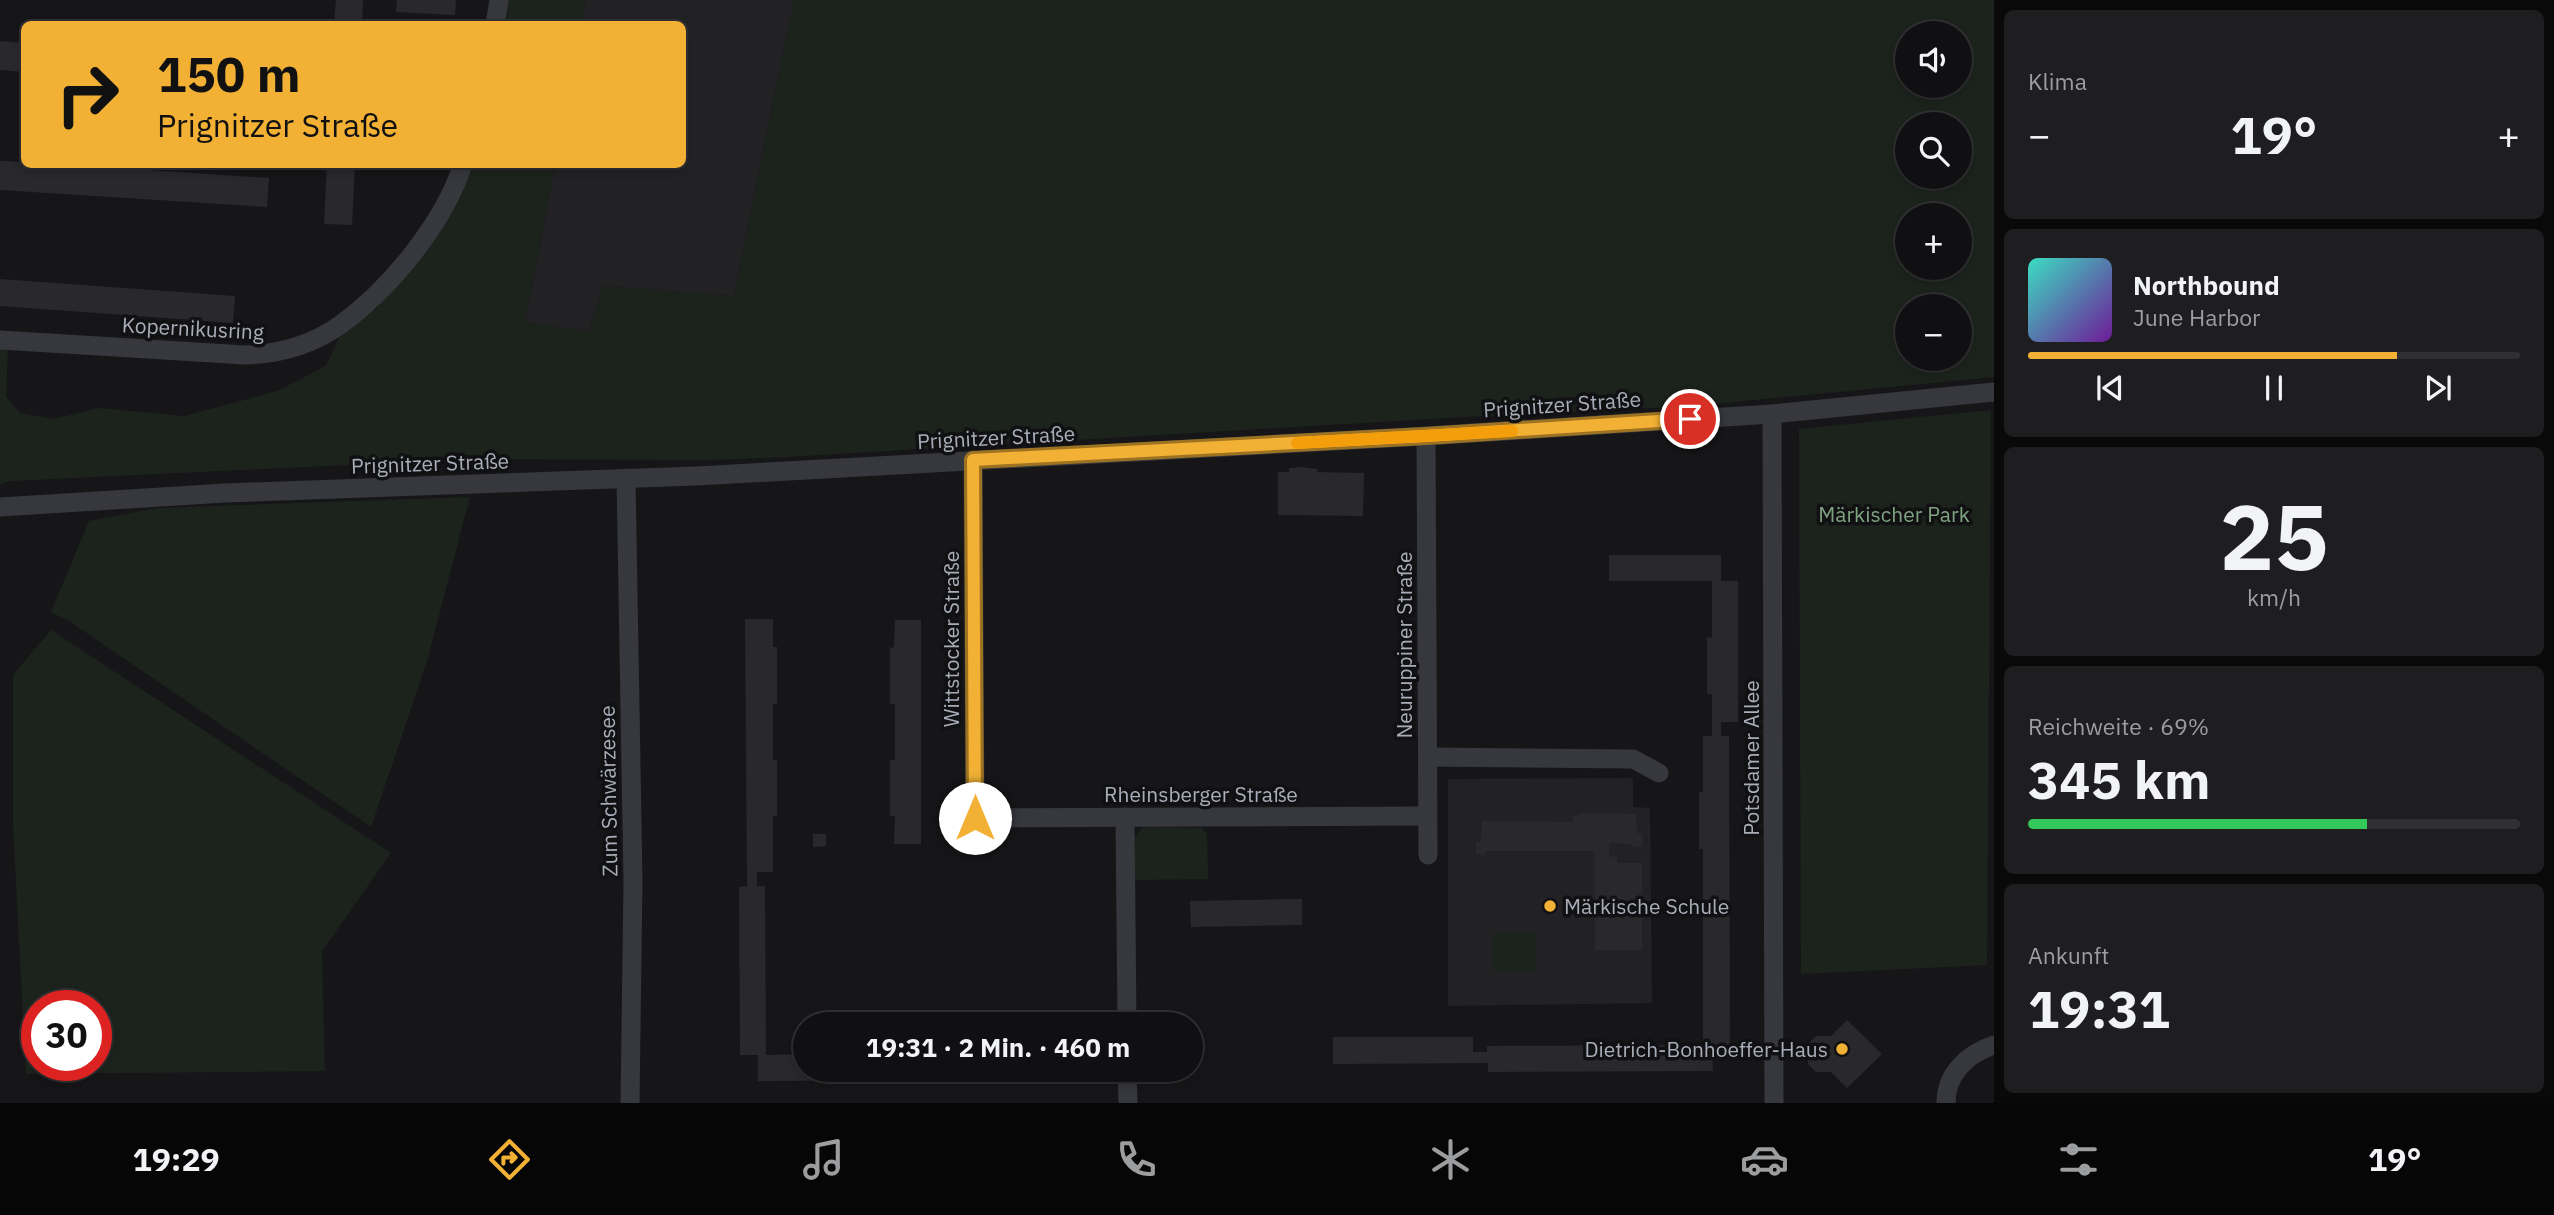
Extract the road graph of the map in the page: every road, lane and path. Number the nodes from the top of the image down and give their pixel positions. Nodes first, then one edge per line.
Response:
1 (499, 0) edge
2 (496, 21) edge
3 (461, 168) edge
4 (0, 340) edge
5 (1994, 392) edge
6 (1772, 414) junction
7 (1426, 436) junction
8 (973, 460) junction
9 (626, 478) junction
10 (0, 507) edge
11 (1428, 757) junction
12 (1659, 773) dead end
13 (1428, 816) junction
14 (1125, 817) junction
15 (975, 818) joint
16 (1428, 855) dead end
17 (1127, 1012) edge
18 (1994, 1045) edge
19 (1127, 1082) edge
20 (630, 1103) edge
21 (1128, 1103) edge
22 (1774, 1103) edge
23 (1946, 1103) edge

1 - 2 street
3 - 4 street, Kopernikusring
5 - 6 street, Prignitzer Straße
6 - 7 street, Prignitzer Straße
6 - 22 street, Potsdamer Allee
7 - 8 street, Prignitzer Straße
7 - 11 street, Neuruppiner Straße
8 - 9 street, Prignitzer Straße
8 - 15 street, Wittstocker Straße
9 - 10 street, Prignitzer Straße
9 - 20 street, Zum Schwärzesee
11 - 12 street
11 - 13 street, Neuruppiner Straße
13 - 14 street, Rheinsberger Straße
13 - 16 street, Neuruppiner Straße
14 - 15 street, Rheinsberger Straße
14 - 17 street
18 - 23 street
19 - 21 street

